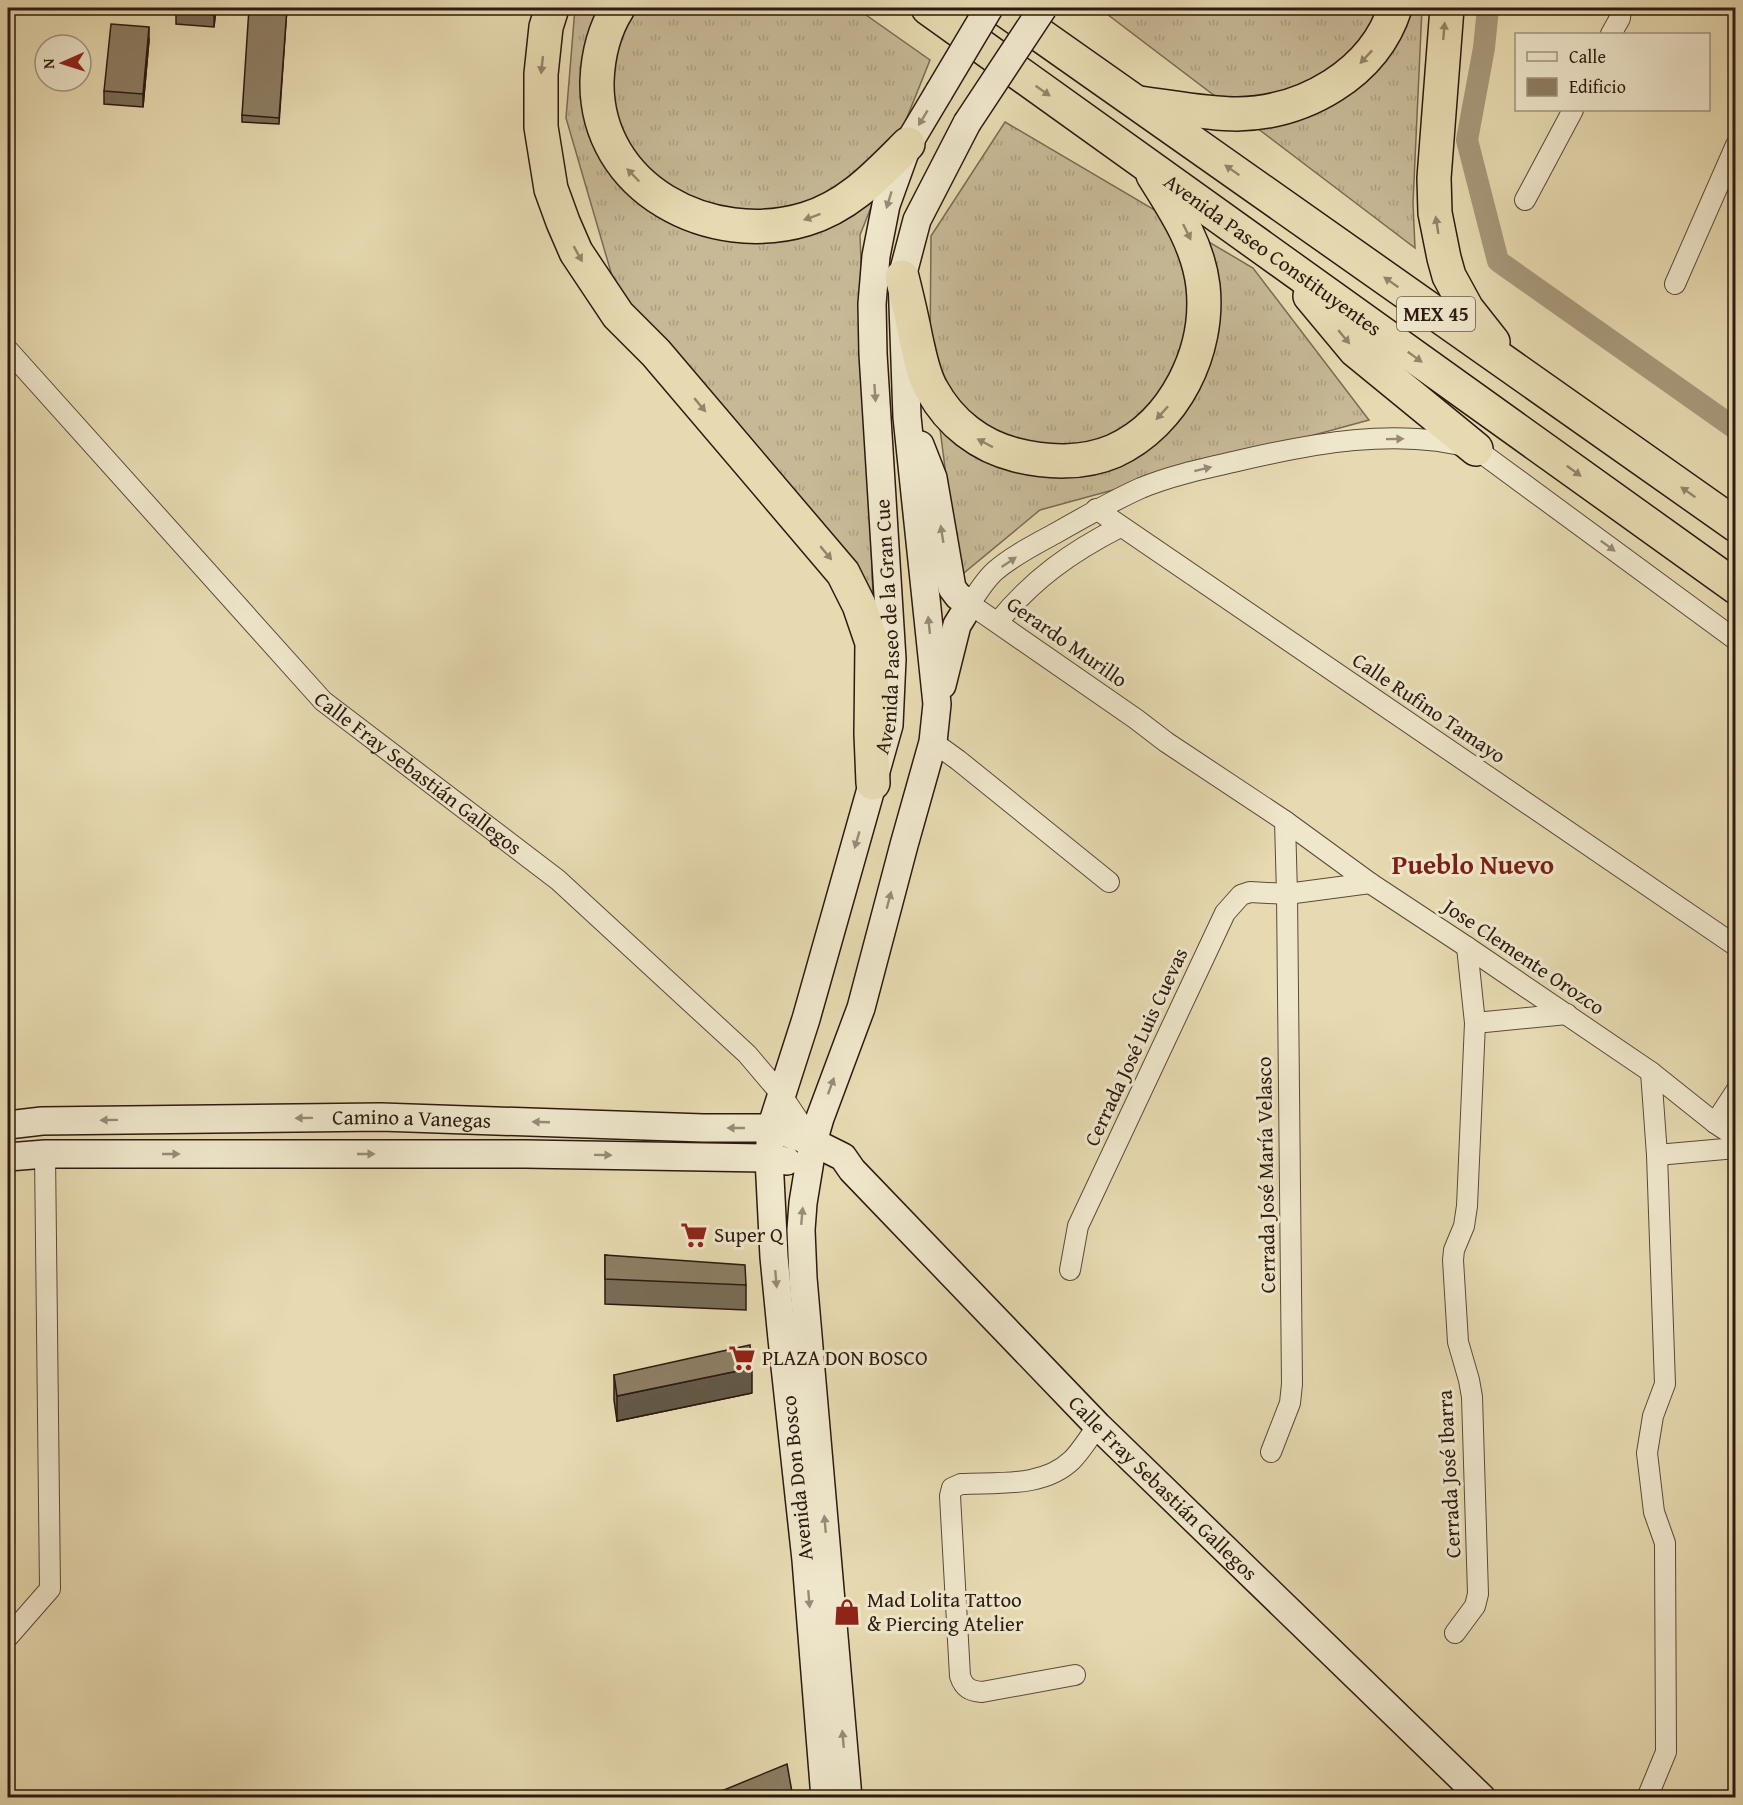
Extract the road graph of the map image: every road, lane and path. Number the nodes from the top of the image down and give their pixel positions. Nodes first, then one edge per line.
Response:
1 (552, 8) edge
2 (618, 8) edge
3 (928, 8) edge
4 (989, 8) edge
5 (1002, 8) edge
6 (1043, 8) edge
7 (1395, 8) edge
8 (1447, 8) edge
9 (1621, 8) edge
10 (1612, 33) edge
11 (1136, 102) junction
12 (1571, 111) edge
13 (908, 144) junction
14 (1736, 145) edge
15 (1146, 163) junction
16 (1525, 200) dead end
17 (1280, 260) junction
18 (902, 277) junction
19 (1675, 284) dead end
20 (8, 350) edge
21 (1512, 367) junction
22 (907, 417) junction
23 (1476, 449) junction
24 (1096, 509) junction
25 (1736, 525) edge
26 (1120, 527) junction
27 (1736, 587) edge
28 (970, 604) junction
29 (998, 622) junction
30 (1736, 640) edge
31 (937, 704) junction
32 (1136, 719) joint
33 (933, 742) junction
34 (873, 783) junction
35 (1285, 821) junction
36 (1109, 882) dead end
37 (1370, 883) junction
38 (1287, 894) junction
39 (1736, 946) edge
40 (1467, 947) junction
41 (1567, 1014) junction
42 (806, 1019) junction
43 (1474, 1023) junction
44 (846, 1047) junction
45 (1651, 1072) junction
46 (1736, 1092) edge
47 (781, 1094) junction
48 (1715, 1123) junction
49 (8, 1125) edge
50 (771, 1128) junction
51 (1736, 1137) edge
52 (1736, 1148) edge
53 (811, 1153) junction
54 (45, 1154) junction
55 (1657, 1155) junction
56 (8, 1157) edge
57 (769, 1158) junction
58 (1070, 1270) dead end
59 (1098, 1426) junction
60 (1271, 1452) dead end
61 (1455, 1633) dead end
62 (8, 1637) edge
63 (1074, 1675) dead end
64 (825, 1797) edge
65 (848, 1797) edge
66 (1482, 1797) edge
67 (1647, 1797) edge

1 -> 34 highway
13 -> 2 highway
3 -> 15 highway, Avenida Paseo Constituyentes / MEX 45
4 -> 13 main road, Avenida Paseo de la Gran Cue, bridge
5 - 11 highway, MEX 45
6 - 18 main road, Avenida Paseo de la Gran Cue, bridge
7 -> 11 highway
21 -> 8 highway
9 - 10 street
21 -> 11 highway, MEX 45
12 - 16 street
13 -> 34 main road, Avenida Paseo de la Gran Cue
14 - 19 street
15 - 17 highway, Avenida Paseo Constituyentes / MEX 45
15 -> 18 highway
17 -> 23 highway
17 -> 27 highway, Avenida Paseo Constituyentes / MEX 45
18 - 22 main road, Avenida Paseo de la Gran Cue
20 - 47 street, Calle Fray Sebastián Gallegos
25 -> 21 highway, MEX 45
28 -> 22 main road
31 -> 22 main road, Avenida Paseo de la Gran Cue
24 -> 23 street
23 -> 30 street
24 - 26 street, Calle Rufino Tamayo
28 -> 24 street
26 - 29 street
26 - 39 street, Calle Rufino Tamayo
28 - 29 street, Gerardo Murillo
28 - 31 main road
29 - 32 street, Gerardo Murillo
31 - 33 main road, Avenida Paseo de la Gran Cue
32 - 35 street, Jose Clemente Orozco
33 - 36 street
44 -> 33 main road, Avenida Paseo de la Gran Cue
34 -> 42 main road, Avenida Paseo de la Gran Cue
35 - 37 street, Jose Clemente Orozco
35 - 38 street, Cerrada José María Velasco
37 - 38 street
37 - 40 street, Jose Clemente Orozco
38 - 58 street, Cerrada José Luis Cuevas
38 - 60 street, Cerrada José María Velasco
40 - 41 street, Jose Clemente Orozco
40 - 43 street, Cerrada José Ibarra
41 - 43 street
41 - 45 street, Jose Clemente Orozco
42 - 44 main road
42 - 47 main road, Avenida Paseo de la Gran Cue
43 - 61 street, Cerrada José Ibarra
53 -> 44 main road, Avenida Paseo de la Gran Cue
45 - 48 street, Jose Clemente Orozco
45 - 55 street
46 - 48 street
47 - 50 main road, Avenida Paseo de la Gran Cue
47 - 53 street, Calle Fray Sebastián Gallegos
48 - 51 street, Jose Clemente Orozco
50 -> 49 main road, Camino a Vanegas
50 - 53 main road, Camino a Vanegas
50 - 57 main road, Avenida Paseo de la Gran Cue
52 - 55 street
53 - 57 main road, Camino a Vanegas
53 - 59 main road, Calle Fray Sebastián Gallegos
65 -> 53 main road, Avenida Don Bosco
54 - 56 main road, Camino a Vanegas
54 -> 57 main road, Camino a Vanegas
54 - 62 street
55 - 67 street
57 -> 64 main road, Avenida Don Bosco
59 - 63 street
59 - 66 main road, Calle Fray Sebastián Gallegos

